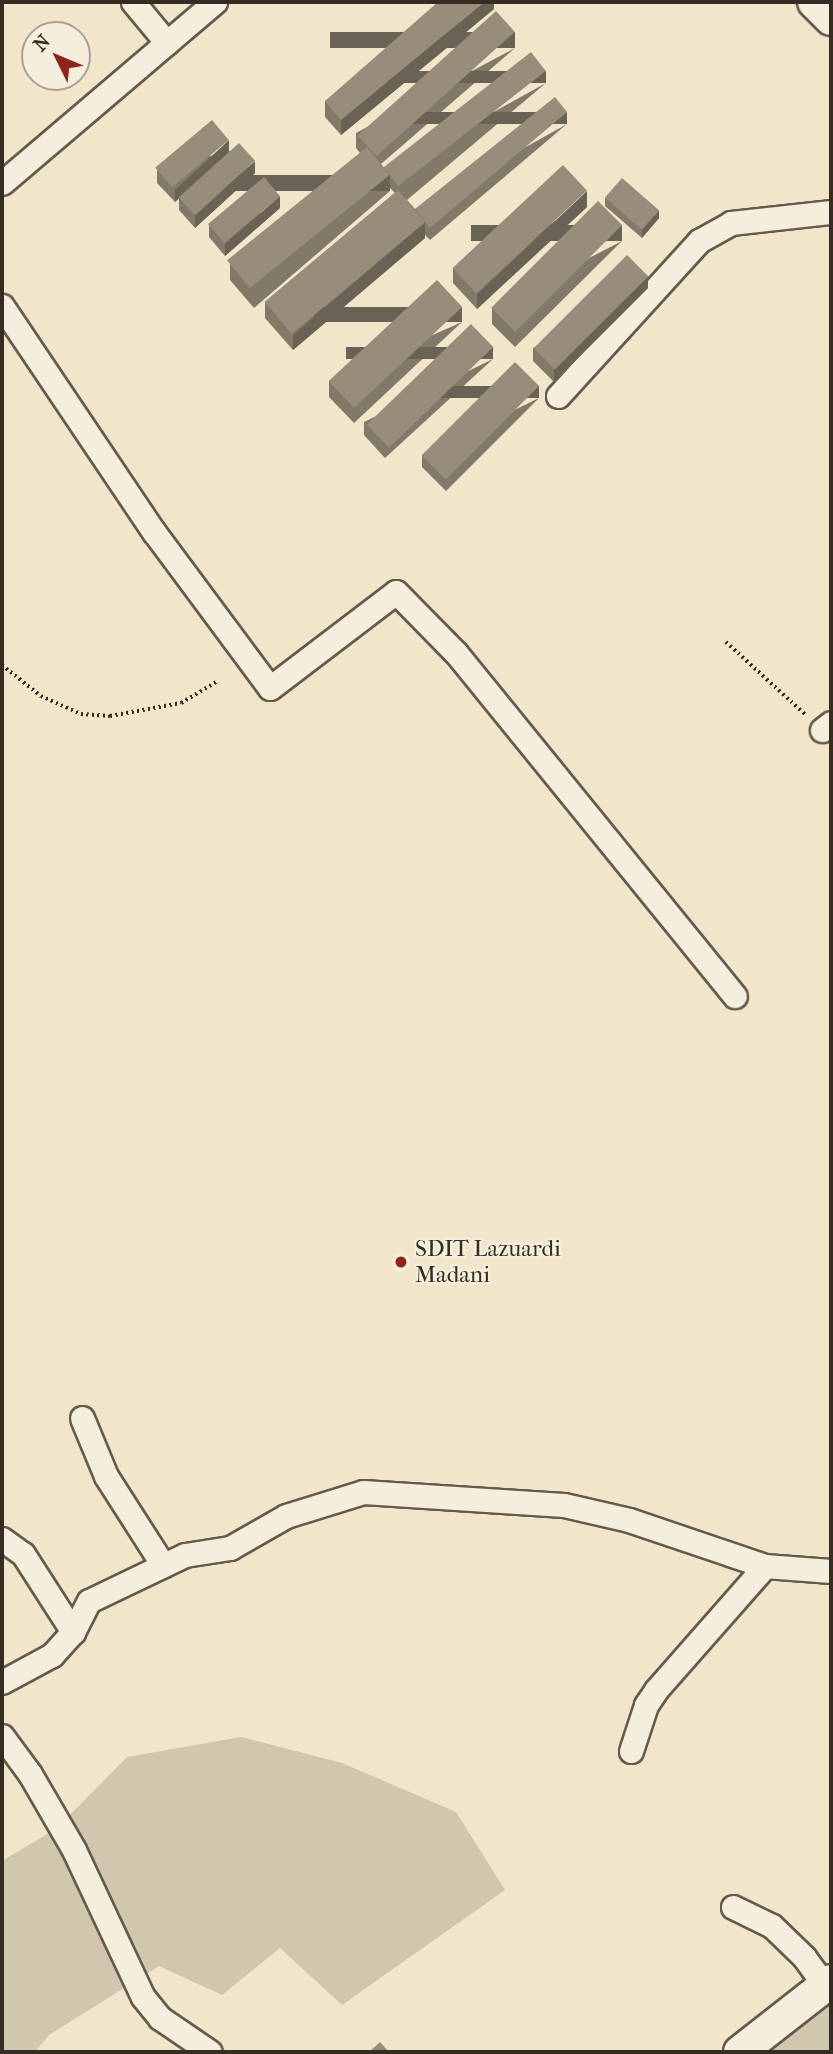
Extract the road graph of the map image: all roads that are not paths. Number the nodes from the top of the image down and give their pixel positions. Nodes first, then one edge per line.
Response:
1 (134, 2) edge
2 (215, 2) edge
3 (814, 2) edge
4 (831, 19) edge
5 (167, 43) junction
6 (2, 183) edge
7 (831, 212) edge
8 (2, 306) edge
9 (558, 396) dead end
10 (735, 996) dead end
11 (82, 1418) dead end
12 (2, 1539) edge
13 (163, 1565) junction
14 (765, 1566) junction
15 (831, 1571) edge
16 (73, 1633) junction
17 (2, 1682) edge
18 (2, 1736) edge
19 (631, 1751) dead end
20 (733, 1907) dead end
21 (828, 1984) edge
22 (210, 2052) edge
23 (740, 2052) edge

1 - 5 street
2 - 5 street
3 - 4 main road
5 - 6 street
7 - 9 street
8 - 10 street
11 - 13 street
12 - 16 street
13 - 14 street
13 - 16 street
14 - 15 street
14 - 19 street
16 - 17 street
18 - 22 street
20 - 21 street
21 - 23 main road

